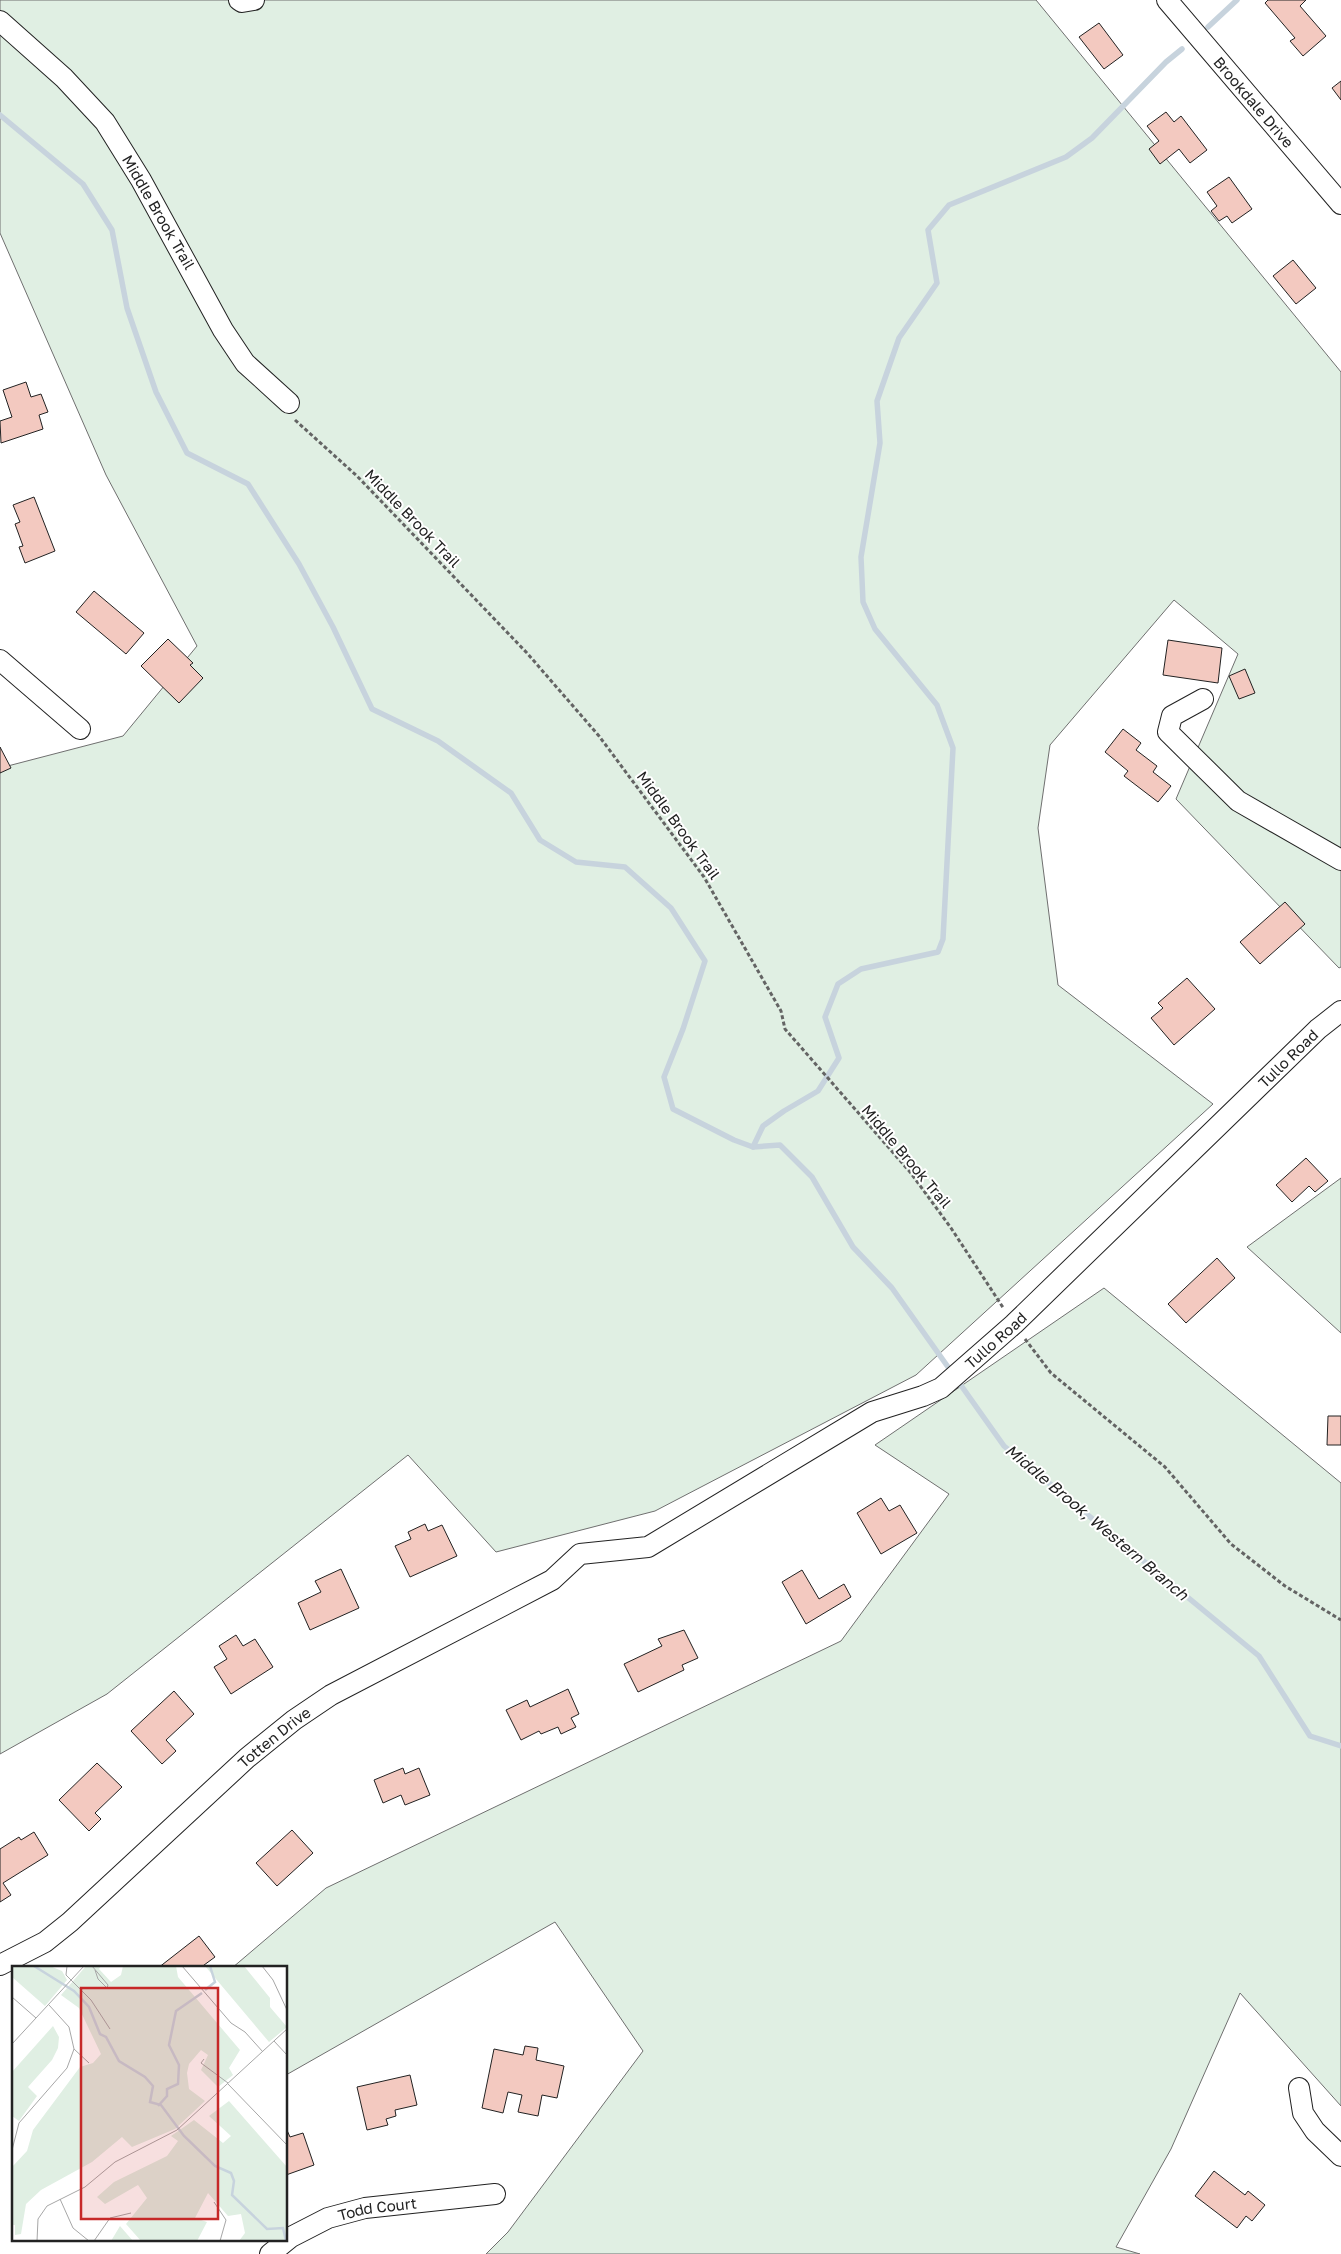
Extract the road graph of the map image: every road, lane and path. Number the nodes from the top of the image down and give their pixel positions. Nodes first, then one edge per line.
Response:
1 (239, 0) edge
2 (254, 0) edge
3 (1166, 0) edge
4 (0, 21) edge
5 (1341, 204) edge
6 (290, 410) joint
7 (0, 660) edge
8 (1203, 699) dead end
9 (80, 729) dead end
10 (1341, 860) edge
11 (1341, 1010) edge
12 (1014, 1324) junction
13 (580, 1554) joint
14 (1341, 1620) edge
15 (0, 1966) edge
16 (1299, 2088) dead end
17 (1341, 2156) edge
18 (495, 2194) dead end
19 (288, 2239) edge
20 (285, 2242) edge
21 (270, 2254) edge

1 - 2 street
3 - 5 street, Brookdale Drive
4 - 6 street
6 - 12 path, Middle Brook Trail
7 - 9 street
8 - 10 street
11 - 12 street, Tullo Road
12 - 13 street, Tullo Road
12 - 14 path, Middle Brook Trail
13 - 15 street, Totten Drive
16 - 17 street
18 - 19 street, Todd Court
20 - 21 street, Todd Court

